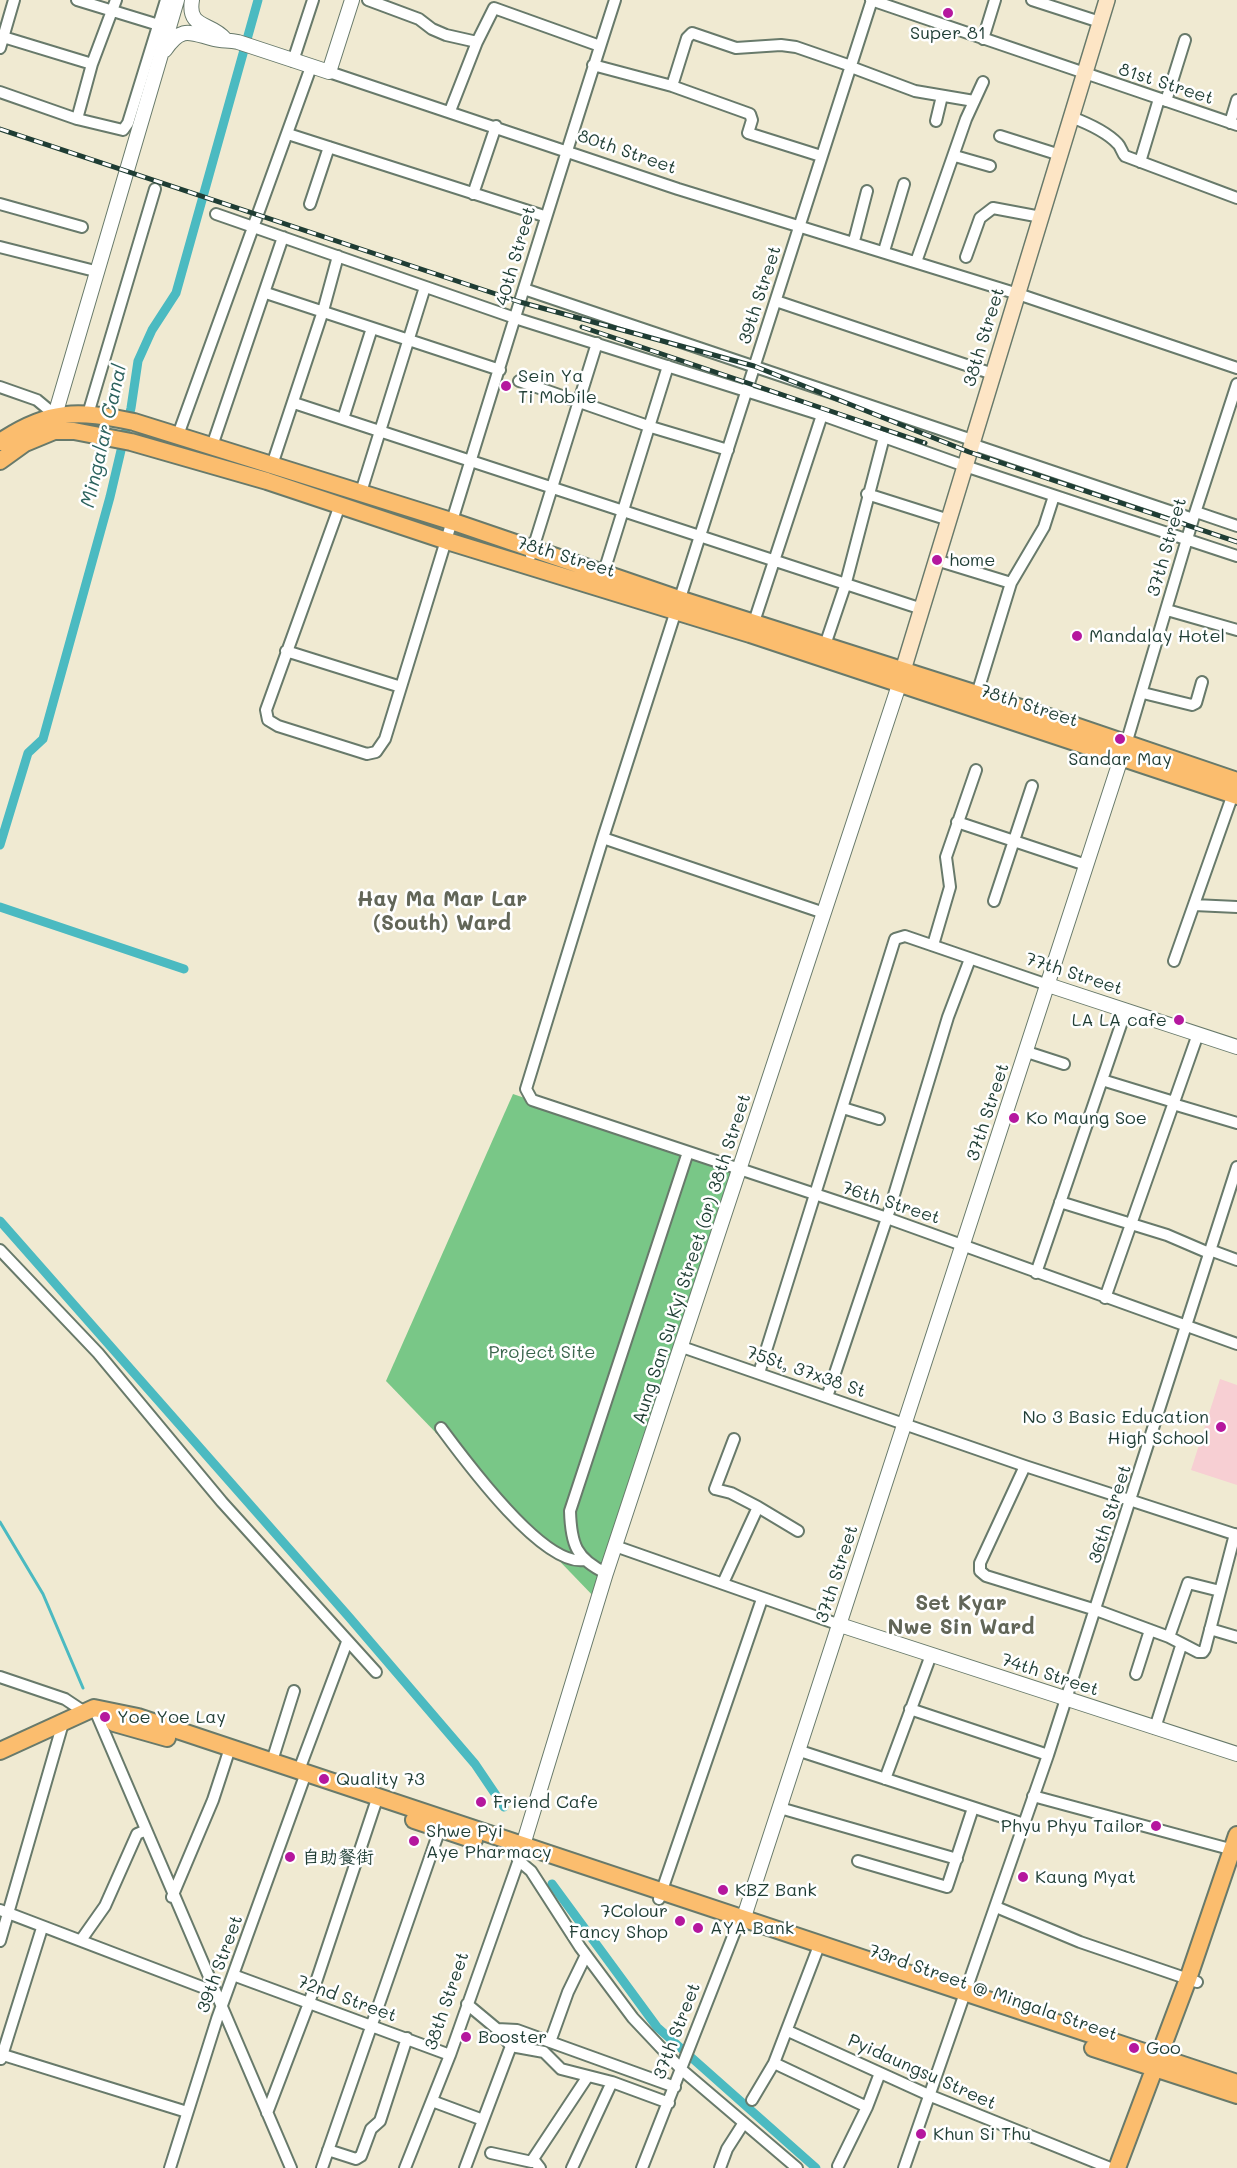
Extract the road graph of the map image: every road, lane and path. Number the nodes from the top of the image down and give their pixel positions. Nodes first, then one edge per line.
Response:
1 (14, 0) edge
2 (77, 0) edge
3 (116, 0) edge
4 (166, 0) edge
5 (177, 0) edge
6 (192, 0) edge
7 (313, 0) edge
8 (352, 0) edge
9 (368, 0) edge
10 (511, 0) edge
11 (615, 0) edge
12 (871, 0) edge
13 (994, 0) edge
14 (1034, 0) edge
15 (1107, 0) edge
16 (113, 11) junction
17 (507, 13) junction
18 (1100, 22) junction
19 (163, 27) junction
20 (983, 39) junction
21 (1, 40) edge
22 (231, 40) junction
23 (1185, 40) dead end
24 (477, 42) junction
25 (600, 46) junction
26 (293, 61) junction
27 (92, 64) junction
28 (594, 64) junction
29 (851, 66) junction
30 (311, 67) junction
31 (155, 70) junction
32 (329, 72) junction
33 (1085, 74) junction
34 (983, 82) dead end
35 (672, 86) junction
36 (0, 92) edge
37 (942, 96) junction
38 (974, 100) junction
39 (1163, 100) junction
40 (1237, 100) edge
41 (450, 111) junction
42 (1071, 117) junction
43 (77, 118) junction
44 (936, 121) dead end
45 (1234, 124) edge
46 (496, 126) junction
47 (288, 134) junction
48 (1000, 136) dead end
49 (329, 147) junction
50 (566, 150) junction
51 (1060, 155) junction
52 (821, 156) junction
53 (955, 156) junction
54 (1140, 162) junction
55 (990, 166) dead end
56 (904, 184) dead end
57 (155, 189) dead end
58 (867, 191) dead end
59 (473, 194) junction
60 (1237, 198) edge
61 (0, 204) edge
62 (310, 204) dead end
63 (216, 214) dead end
64 (544, 216) junction
65 (1041, 217) junction
66 (800, 226) junction
67 (82, 227) dead end
68 (254, 227) junction
69 (283, 237) junction
70 (854, 241) junction
71 (0, 247) edge
72 (884, 251) junction
73 (338, 256) junction
74 (966, 257) dead end
75 (916, 262) junction
76 (95, 272) junction
77 (425, 287) junction
78 (524, 288) junction
79 (266, 293) junction
80 (1018, 294) junction
81 (776, 301) junction
82 (323, 311) junction
83 (515, 318) junction
84 (372, 328) junction
85 (409, 340) junction
86 (597, 343) junction
87 (668, 366) junction
88 (754, 366) junction
89 (1237, 368) edge
90 (500, 370) junction
91 (993, 374) junction
92 (519, 381) dead end
93 (1237, 384) edge
94 (0, 387) edge
95 (746, 391) junction
96 (579, 402) junction
97 (294, 403) junction
98 (88, 414) junction
99 (822, 415) junction
100 (343, 418) junction
101 (54, 423) junction
102 (651, 427) junction
103 (380, 433) junction
104 (178, 435) junction
105 (884, 437) junction
106 (0, 442) edge
107 (972, 442) junction
108 (212, 446) junction
109 (728, 450) junction
110 (0, 461) edge
111 (472, 462) junction
112 (272, 465) junction
113 (965, 466) junction
114 (553, 489) junction
115 (361, 492) junction
116 (867, 494) junction
117 (1054, 496) junction
118 (340, 505) junction
119 (623, 511) junction
120 (1194, 515) junction
121 (949, 520) junction
122 (454, 522) junction
123 (1237, 526) edge
124 (701, 535) junction
125 (1188, 540) junction
126 (447, 541) junction
127 (533, 548) junction
128 (1237, 556) edge
129 (775, 560) junction
130 (936, 560) junction
131 (527, 566) junction
132 (601, 580) junction
133 (1011, 583) junction
134 (845, 586) junction
135 (677, 606) junction
136 (922, 609) junction
137 (1167, 610) junction
138 (752, 628) junction
139 (1237, 630) edge
140 (286, 651) junction
141 (823, 652) junction
142 (901, 678) junction
143 (1202, 682) dead end
144 (401, 687) junction
145 (977, 693) junction
146 (1143, 693) junction
147 (1124, 750) junction
148 (976, 770) dead end
149 (1032, 786) dead end
150 (1236, 790) edge
151 (957, 822) junction
152 (603, 838) junction
153 (1013, 841) junction
154 (1086, 865) junction
155 (994, 901) dead end
156 (1194, 905) junction
157 (1237, 907) edge
158 (824, 913) junction
159 (933, 945) junction
160 (970, 959) junction
161 (1174, 961) dead end
162 (1048, 985) junction
163 (1126, 1010) junction
164 (1198, 1034) junction
165 (1237, 1047) edge
166 (1027, 1052) junction
167 (1064, 1064) dead end
168 (1102, 1080) junction
169 (532, 1100) joint
170 (1174, 1103) junction
171 (843, 1108) junction
172 (879, 1119) dead end
173 (1237, 1123) edge
174 (688, 1152) junction
175 (1237, 1167) edge
176 (740, 1171) junction
177 (815, 1196) junction
178 (1060, 1202) junction
179 (886, 1218) junction
180 (1130, 1226) junction
181 (964, 1245) junction
182 (0, 1250) edge
183 (1210, 1251) junction
184 (1237, 1260) edge
185 (1036, 1273) junction
186 (1105, 1298) junction
187 (1186, 1327) junction
188 (1237, 1344) edge
189 (689, 1349) junction
190 (759, 1373) junction
191 (827, 1397) junction
192 (905, 1424) junction
193 (441, 1428) dead end
194 (734, 1439) dead end
195 (1025, 1466) junction
196 (1132, 1500) junction
197 (758, 1507) junction
198 (798, 1530) dead end
199 (1236, 1534) edge
200 (615, 1546) junction
201 (584, 1560) junction
202 (606, 1573) junction
203 (723, 1583) junction
204 (1220, 1592) junction
205 (762, 1599) junction
206 (1096, 1610) junction
207 (840, 1625) junction
208 (1210, 1629) junction
209 (1150, 1630) junction
210 (1169, 1637) junction
211 (1237, 1637) edge
212 (347, 1642) junction
213 (1181, 1646) junction
214 (931, 1655) junction
215 (376, 1672) dead end
216 (1136, 1674) dead end
217 (0, 1677) edge
218 (294, 1691) dead end
219 (1066, 1699) junction
220 (910, 1709) junction
221 (83, 1716) junction
222 (1155, 1728) junction
223 (0, 1751) edge
224 (800, 1751) junction
225 (229, 1753) junction
226 (1237, 1754) edge
227 (1048, 1755) junction
228 (272, 1761) junction
229 (303, 1775) junction
230 (885, 1779) junction
231 (1033, 1796) junction
232 (377, 1801) junction
233 (780, 1808) junction
234 (974, 1808) junction
235 (442, 1823) junction
236 (1024, 1824) junction
237 (144, 1831) junction
238 (1235, 1845) edge
239 (520, 1853) junction
240 (957, 1859) junction
241 (858, 1861) dead end
242 (1237, 1866) edge
243 (660, 1895) junction
244 (172, 1896) junction
245 (996, 1907) junction
246 (4, 1912) edge
247 (740, 1923) junction
248 (42, 1928) junction
249 (81, 1940) junction
250 (0, 1941) edge
251 (818, 1948) junction
252 (586, 1955) junction
253 (233, 1975) junction
254 (1192, 1981) junction
255 (215, 1992) junction
256 (965, 1998) junction
257 (309, 2003) junction
258 (467, 2004) junction
259 (221, 2006) junction
260 (372, 2024) junction
261 (496, 2029) junction
262 (788, 2031) junction
263 (407, 2038) junction
264 (549, 2042) junction
265 (511, 2046) junction
266 (450, 2055) junction
267 (1, 2057) edge
268 (774, 2063) junction
269 (1162, 2065) junction
270 (682, 2067) junction
271 (880, 2073) junction
272 (588, 2076) junction
273 (612, 2082) junction
274 (1237, 2083) edge
275 (675, 2087) junction
276 (1237, 2095) edge
277 (931, 2096) junction
278 (752, 2100) dead end
279 (432, 2101) junction
280 (669, 2103) junction
281 (867, 2107) junction
282 (187, 2112) junction
283 (267, 2114) junction
284 (483, 2120) junction
285 (743, 2124) junction
286 (328, 2150) junction
287 (490, 2153) dead end
288 (536, 2165) edge
289 (838, 2166) dead end
290 (905, 2166) edge
291 (170, 2168) edge
292 (291, 2168) edge
293 (322, 2168) edge
294 (405, 2168) edge
295 (465, 2168) edge
296 (572, 2168) edge
297 (642, 2168) edge
298 (720, 2168) edge
299 (798, 2168) edge
300 (917, 2168) edge
301 (1110, 2168) edge
302 (1117, 2168) edge
303 (1128, 2168) edge

1 - 21 street
2 - 16 street
3 - 16 street
4 - 19 street
5 - 19 street
6 - 22 street, 80th Street
7 - 26 street
8 - 32 street
9 - 24 street
10 - 17 street
11 - 25 street, 40th Street
12 - 20 street, 81st Street
12 - 29 street, 39th Street
13 - 20 street
14 - 18 street
15 - 18 main road, 38th Street
16 - 19 street
16 - 27 street
17 - 24 street
17 - 25 street
18 - 33 main road, 38th Street
19 - 31 street
19 - 43 street
20 - 33 street, 81st Street
21 - 27 street
22 - 26 street, 80th Street
22 - 31 street, 80th Street
23 - 39 street
24 - 41 street
25 - 28 street, 40th Street
26 - 30 street, 80th Street
27 - 43 street
28 - 35 street
28 - 50 street, 40th Street
29 - 35 street
29 - 37 street
29 - 52 street, 39th Street
30 - 32 street, 80th Street
30 - 47 street
31 - 76 street
32 - 41 street, 80th Street
33 - 39 street, 81st Street
33 - 42 main road, 38th Street
34 - 38 street
35 - 52 street
36 - 43 street
37 - 38 street
37 - 44 street
38 - 53 street
39 - 45 street, 81st Street
39 - 54 street
40 - 45 street
41 - 46 street, 80th Street
42 - 51 main road, 38th Street
42 - 54 street
46 - 50 street, 80th Street
46 - 59 street
47 - 49 street
47 - 68 street
48 - 51 street
49 - 59 street
49 - 62 street
50 - 64 street, 40th Street
50 - 66 street, 80th Street
51 - 65 main road, 38th Street
52 - 66 street, 39th Street
53 - 55 street
53 - 75 street
54 - 60 street
56 - 72 street
57 - 98 street
58 - 70 street
59 - 64 street
61 - 67 street
63 - 68 street
64 - 78 street, 40th Street
65 - 74 street
65 - 80 main road, 38th Street
66 - 70 street, 80th Street
66 - 81 street, 39th Street
68 - 69 street
68 - 104 street
69 - 73 street
69 - 79 street
70 - 72 street, 80th Street
71 - 76 street
72 - 75 street, 80th Street
73 - 77 street
73 - 82 street
75 - 80 street, 80th Street
76 - 101 street
77 - 83 street
77 - 85 street
78 - 83 street, 40th Street
78 - 88 street
79 - 82 street
79 - 108 street
80 - 89 street, 80th Street
80 - 91 main road, 38th Street
81 - 88 street, 39th Street
81 - 91 street
82 - 84 street
82 - 97 street
83 - 86 street
83 - 90 street, 40th Street
84 - 85 street
84 - 100 street
85 - 90 street
85 - 103 street
86 - 87 street
86 - 96 street
87 - 95 street
87 - 102 street
88 - 95 street, 39th Street
88 - 107 street
90 - 111 street, 40th Street
91 - 107 main road, 38th Street
92 - 96 street
93 - 120 street, 37th Street
94 - 101 street
95 - 99 street
95 - 109 street, 39th Street
96 - 102 street
96 - 114 street
97 - 100 street
97 - 112 street
98 - 101 main road, 78th Street
98 - 104 main road, 78th Street
99 - 105 street
99 - 129 street
100 - 103 street
101 - 106 main road, 78th Street
101 - 110 main road, 78th Street
101 - 118 main road, 78th Street
102 - 109 street
102 - 119 street
103 - 111 street
103 - 115 street
104 - 108 main road, 78th Street
105 - 113 street
105 - 116 street
107 - 113 main road, 38th Street
107 - 120 street
108 - 112 main road, 78th Street
109 - 124 street, 39th Street
111 - 114 street
111 - 122 street, 40th Street
112 - 115 main road, 78th Street
113 - 117 street
113 - 121 main road, 38th Street
114 - 119 street
114 - 127 street
115 - 122 main road, 78th Street
116 - 121 street
116 - 134 street
117 - 125 street
117 - 133 street
118 - 126 main road, 78th Street
118 - 140 street
119 - 124 street
119 - 132 street
120 - 123 street
120 - 125 street, 37th Street
121 - 130 main road, 38th Street
122 - 126 street, 40th Street
122 - 127 main road, 78th Street
124 - 129 street
124 - 135 street, 39th Street
125 - 128 street
125 - 137 street, 37th Street
126 - 131 main road, 78th Street
126 - 144 street, 40th Street
127 - 131 street
127 - 132 main road, 78th Street
129 - 134 street
129 - 138 street
130 - 133 street
130 - 136 main road, 38th Street
131 - 132 main road, 78th Street
132 - 135 main road, 78th Street
133 - 145 street
134 - 136 street
134 - 141 street
135 - 138 main road, 78th Street
135 - 152 street, 39th Street
136 - 142 main road, 38th Street
137 - 139 street
137 - 146 street, 37th Street
138 - 141 main road, 78th Street
140 - 144 street
140 - 144 street, 40th Street
141 - 142 main road, 78th Street
142 - 145 main road, 78th Street
142 - 147 main road, 78th Street
142 - 158 street, Aung San Su Kyi Street (or) 38th Street
143 - 146 street
145 - 147 main road, 78th Street
146 - 147 street, 37th Street
147 - 150 main road
147 - 154 street, 37th Street
148 - 151 street
149 - 153 street
150 - 156 street
151 - 153 street
151 - 159 street
152 - 158 street
152 - 169 street, 39th Street
153 - 154 street
153 - 155 street
154 - 162 street, 37th Street
156 - 157 street
156 - 161 street
158 - 176 street, Aung San Su Kyi Street (or) 38th Street
159 - 160 street, 77th Street
159 - 171 street, 77th Street
160 - 162 street, 77th Street
160 - 179 street
162 - 163 street, 77th Street
162 - 166 street, 37th Street
163 - 164 street, 77th Street
163 - 168 street
164 - 165 street, 77th Street
164 - 170 street
166 - 167 street
166 - 181 street, 37th Street
168 - 170 street
168 - 178 street
169 - 174 street, 76th Street
170 - 173 street
170 - 180 street
171 - 172 street
171 - 177 street
174 - 176 street, 76th Street
174 - 201 street
175 - 183 street, 36th Street
176 - 177 street, 76th Street
176 - 189 street, Aung San Su Kyi Street (or) 38th Street
177 - 179 street, 76th Street
177 - 190 street
178 - 180 street
178 - 185 street
179 - 181 street, 76th Street
179 - 191 street
180 - 183 street
180 - 186 street
181 - 185 street, 76th Street
181 - 192 street, 37th Street
182 - 212 street
183 - 184 street
183 - 187 street, 36th Street
185 - 186 street, 76th Street
186 - 187 street, 76th Street
187 - 188 street, 76th Street
187 - 196 street, 36th Street
189 - 190 street, 75St, 37x38 St
189 - 200 street, Aung San Su Kyi Street (or) 38th Street
190 - 191 street, 75St, 37x38 St
191 - 192 street, 75St, 37x38 St
192 - 195 street, 75St, 37x38 St
192 - 207 street, 37th Street
193 - 201 street
194 - 197 street
195 - 196 street, 75St, 37x38 St
195 - 206 street
196 - 199 street, 75St, 37x38 St
196 - 206 street, 36th Street
197 - 198 street
197 - 203 street
199 - 204 street
200 - 202 street, Aung San Su Kyi Street (or) 38th Street
200 - 203 street, 74th Street
201 - 202 street
202 - 239 street, Aung San Su Kyi Street (or) 38th Street
203 - 205 street, 74th Street
204 - 208 street
204 - 210 street
205 - 207 street, 74th Street
205 - 243 street
206 - 209 street
206 - 219 street, 36th Street
207 - 214 street, 74th Street
207 - 224 street, 37th Street
208 - 211 street
208 - 213 street
209 - 210 street
209 - 216 street
210 - 213 street
212 - 215 street
212 - 229 street, 39th Street
213 - 222 street
214 - 219 street, 74th Street
214 - 220 street
217 - 221 street
218 - 228 street
219 - 222 street, 74th Street
219 - 227 street, 36th Street
220 - 227 street
220 - 230 street
221 - 223 main road
221 - 225 main road
221 - 237 street
221 - 246 street
222 - 226 street, 74th Street
224 - 230 street
224 - 233 street, 37th Street
225 - 228 main road
225 - 229 main road
225 - 244 street
227 - 231 street, 36th Street
228 - 229 main road
229 - 232 main road
229 - 253 street, 39th Street
230 - 234 street
231 - 236 street, 36th Street
231 - 238 street
232 - 235 main road
232 - 257 street
233 - 240 street
233 - 247 street, 37th Street
234 - 236 street
234 - 240 street
235 - 239 main road
235 - 260 street
236 - 245 street, 36th Street
237 - 244 street
237 - 249 street
238 - 254 main road
239 - 243 main road, 73rd Street @ Mingala Street
239 - 252 street
239 - 258 street, 38th Street
240 - 241 street
242 - 254 main road
243 - 247 main road, 73rd Street @ Mingala Street
244 - 255 street
245 - 254 street
245 - 256 street, 36th Street
246 - 248 street
246 - 250 street
247 - 251 main road, 73rd Street @ Mingala Street
247 - 270 street, 37th Street
248 - 249 street
248 - 267 street
249 - 255 street
251 - 256 main road, 73rd Street @ Mingala Street
251 - 262 street
252 - 264 street
252 - 270 street
253 - 257 street, 72nd Street
253 - 259 street, 39th Street
254 - 269 main road
255 - 259 street
256 - 269 main road, 73rd Street @ Mingala Street
256 - 277 street, 36th Street
257 - 260 street, 72nd Street
257 - 283 street
258 - 261 street
258 - 266 street, 38th Street
259 - 282 street, 39th Street
259 - 283 street
260 - 263 street, 72nd Street
260 - 286 street
261 - 264 street
261 - 265 street
262 - 268 street
262 - 271 street, Pyidaungsu Street
263 - 266 street, 72nd Street
263 - 286 street
264 - 275 street
265 - 272 street
265 - 284 street
266 - 279 street, 38th Street
267 - 282 street
268 - 278 street
268 - 281 street
269 - 274 main road, 73rd Street @ Mingala Street
269 - 276 main road, 73rd Street @ Mingala Street
269 - 302 main road
269 - 303 main road
270 - 275 street, 37th Street
270 - 285 street
271 - 277 street, Pyidaungsu Street
271 - 281 street
272 - 273 street
272 - 288 street
273 - 280 street
273 - 296 street
275 - 280 street, 37th Street
277 - 290 street, 36th Street
277 - 301 street, Pyidaungsu Street
279 - 284 street
279 - 294 street, 38th Street
280 - 297 street, 37th Street
281 - 289 street
282 - 291 street, 39th Street
283 - 292 street
284 - 295 street
285 - 298 street
285 - 299 street
286 - 293 street
287 - 288 street
290 - 300 street

